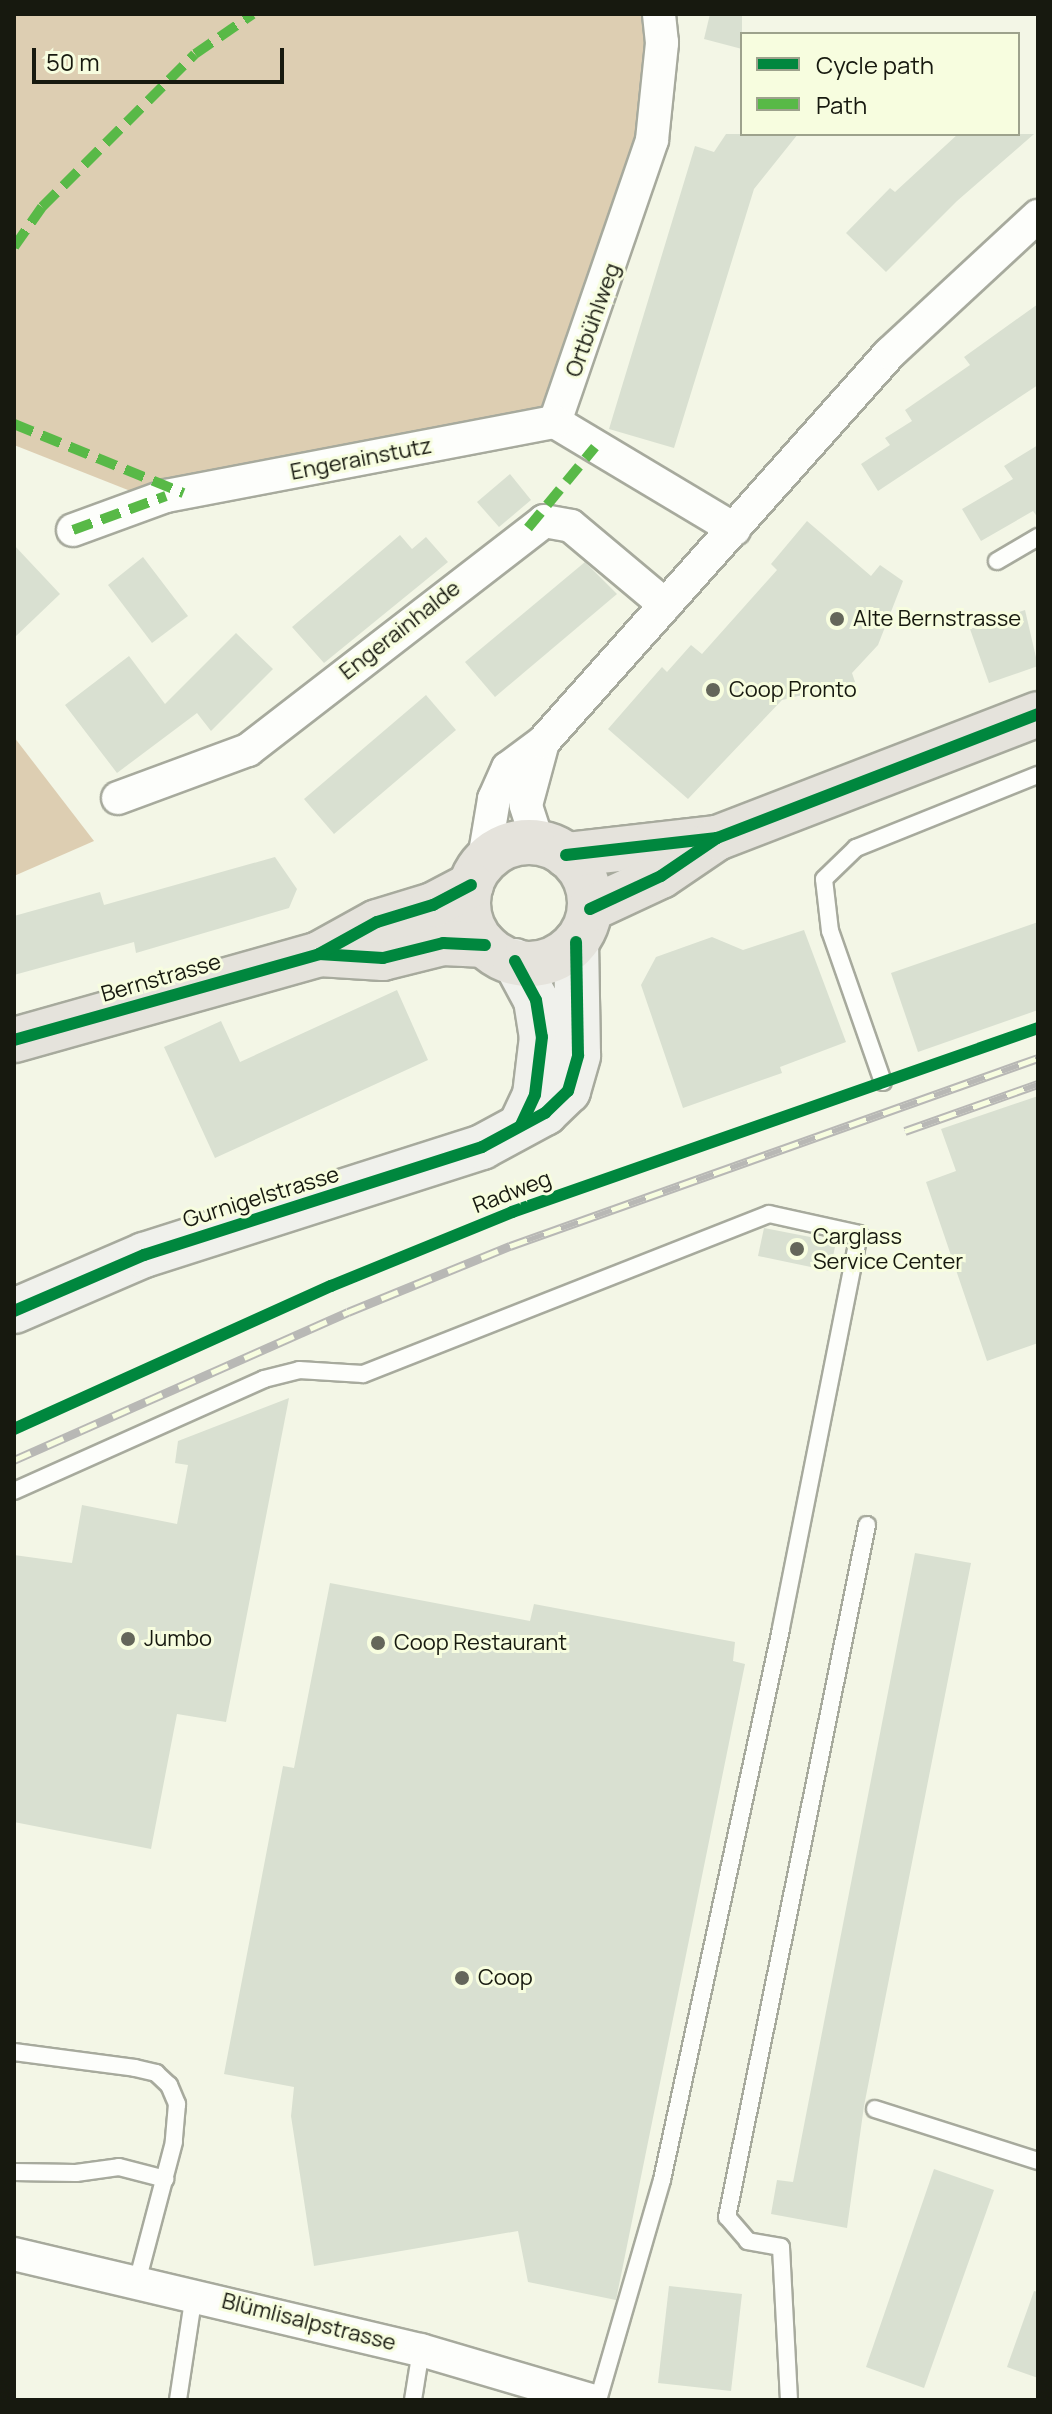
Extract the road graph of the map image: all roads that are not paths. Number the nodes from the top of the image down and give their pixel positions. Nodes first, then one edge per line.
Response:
1 (659, 14) edge
2 (1035, 226) edge
3 (555, 422) junction
4 (734, 529) junction
5 (73, 530) dead end
6 (1038, 537) edge
7 (997, 561) dead end
8 (665, 605) junction
9 (1038, 714) edge
10 (543, 742) junction
11 (1038, 775) edge
12 (118, 798) dead end
13 (717, 838) junction
14 (552, 849) junction
15 (478, 872) junction
16 (583, 926) junction
17 (500, 953) junction
18 (319, 954) junction
19 (14, 1040) edge
20 (883, 1082) dead end
21 (521, 1125) junction
22 (14, 1311) edge
23 (14, 1491) edge
24 (867, 1525) dead end
25 (14, 2052) edge
26 (875, 2109) dead end
27 (1038, 2161) edge
28 (14, 2172) edge
29 (165, 2179) junction
30 (17, 2252) edge
31 (137, 2282) junction
32 (194, 2294) junction
33 (421, 2350) junction
34 (178, 2400) edge
35 (413, 2400) edge
36 (591, 2400) edge
37 (598, 2400) edge
38 (789, 2400) edge

1 - 3 street, Ortbühlweg
2 - 4 street
3 - 4 street
3 - 5 street, Engerainstutz
4 - 8 street
6 - 7 lane
8 - 10 street
8 - 12 street, Engerainhalde
9 - 13 main road
10 - 14 street
10 - 15 street
11 - 20 lane
13 - 14 main road
13 - 16 main road
14 - 15 main road
14 - 16 main road
15 - 17 main road
15 - 18 main road, Bernstrasse
16 - 17 main road
16 - 21 main road, Gurnigelstrasse
17 - 18 main road, Bernstrasse
17 - 21 main road
18 - 19 main road, Bernstrasse
21 - 22 main road, Gurnigelstrasse
23 - 37 lane
24 - 38 lane
25 - 29 lane
26 - 27 lane
28 - 29 lane
29 - 31 lane
30 - 31 street, Blümlisalpstrasse
31 - 32 street, Blümlisalpstrasse
32 - 33 street, Blümlisalpstrasse
32 - 34 lane
33 - 35 lane
33 - 36 street, Blümlisalpstrasse

